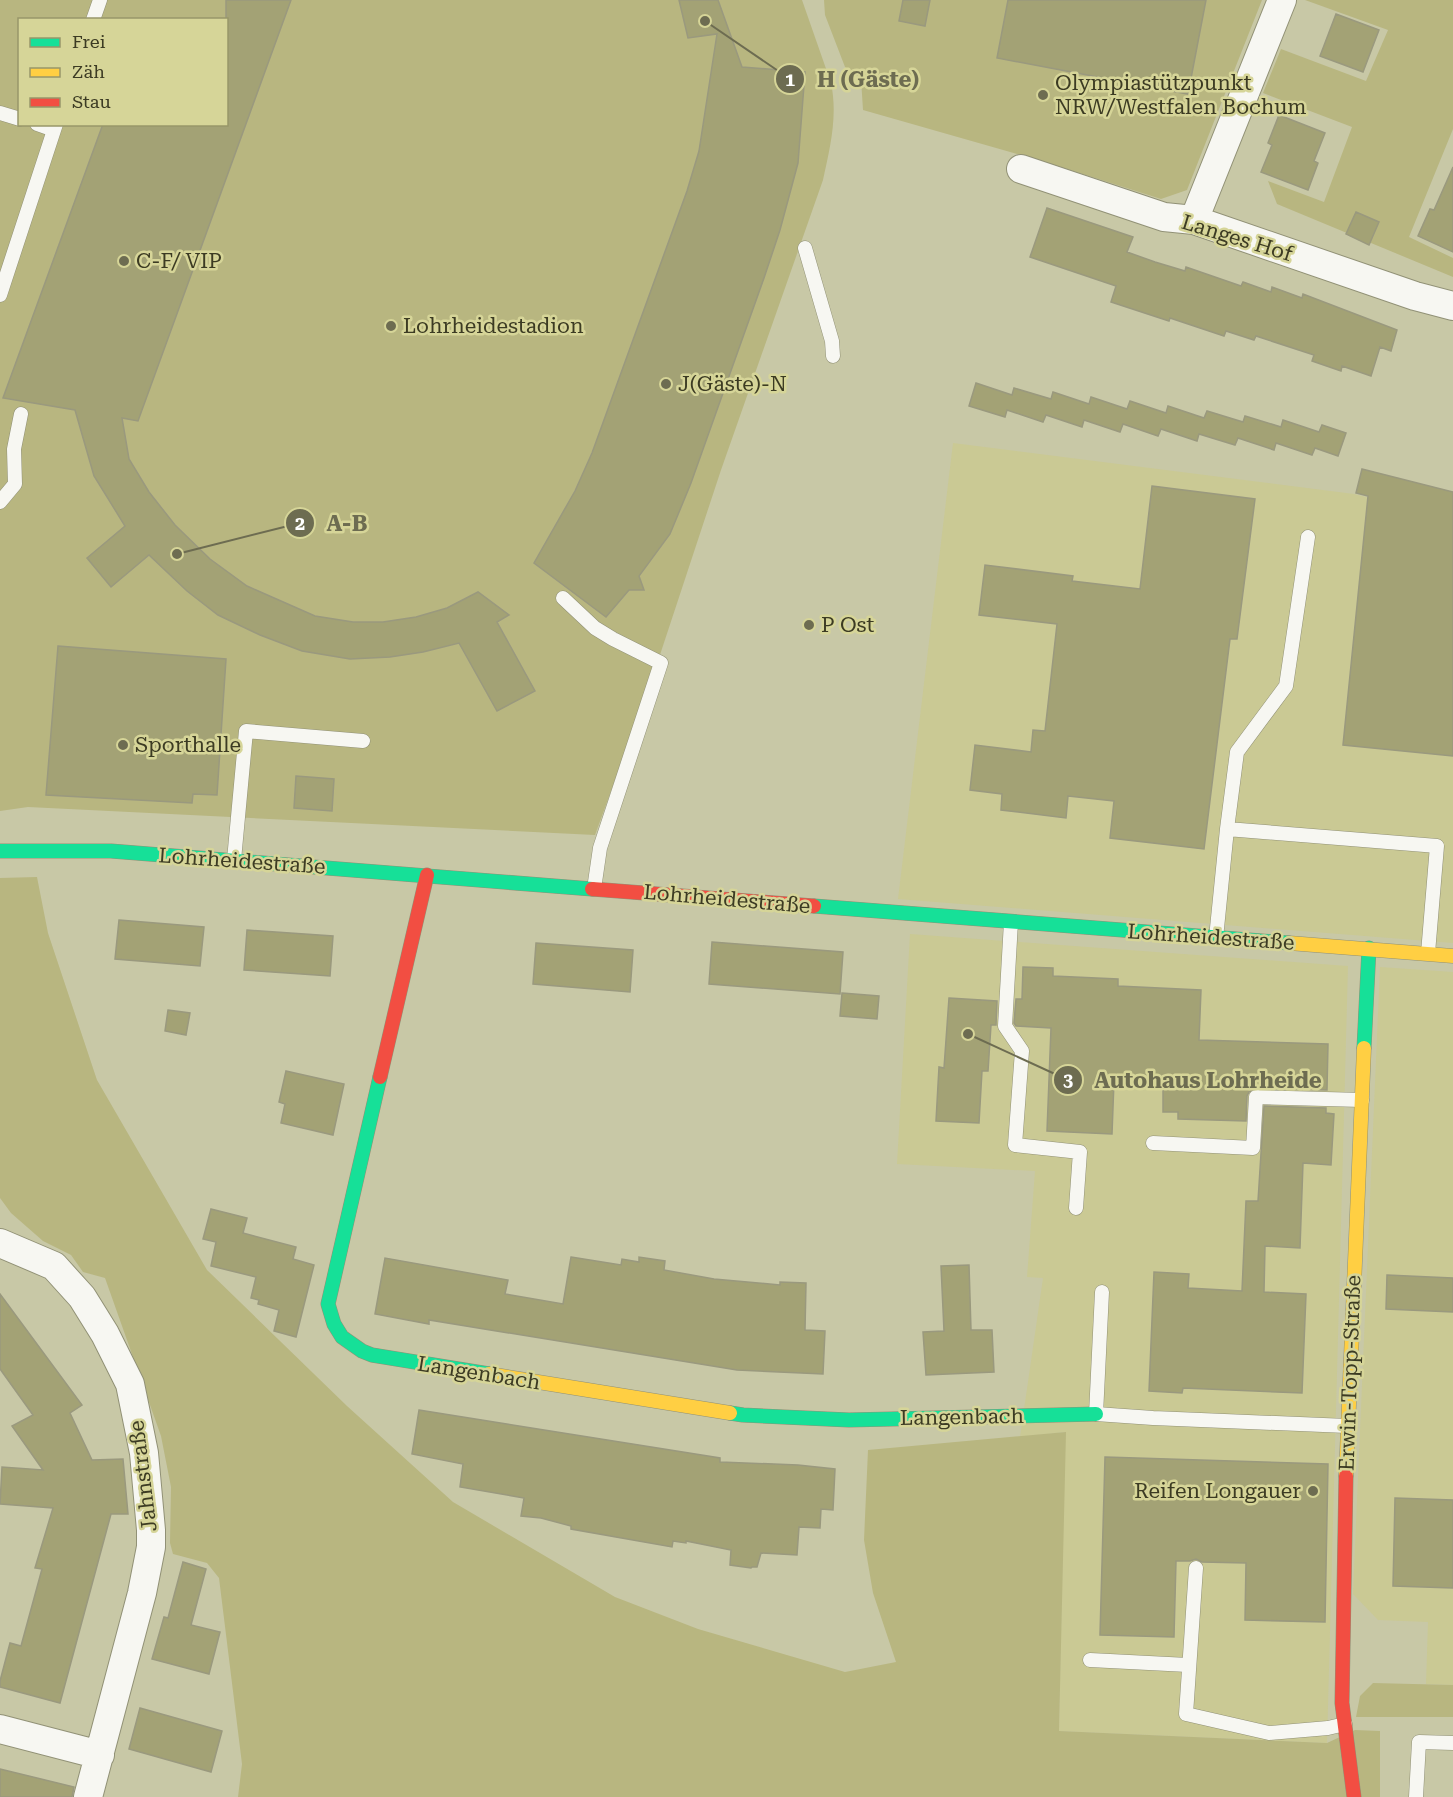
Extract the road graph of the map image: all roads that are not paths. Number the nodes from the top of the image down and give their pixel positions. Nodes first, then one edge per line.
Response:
1 (100, 0) edge
2 (1282, 0) edge
3 (94, 18) edge
4 (0, 113) edge
5 (18, 118) edge
6 (55, 127) edge
7 (1021, 169) dead end
8 (1194, 220) junction
9 (805, 248) dead end
10 (0, 295) edge
11 (1453, 306) edge
12 (833, 356) dead end
13 (21, 414) dead end
14 (0, 502) edge
15 (1308, 537) dead end
16 (564, 598) dead end
17 (363, 741) dead end
18 (1227, 829) junction
19 (0, 851) edge
20 (234, 860) junction
21 (427, 875) junction
22 (594, 889) junction
23 (1011, 922) junction
24 (1216, 938) junction
25 (1369, 948) junction
26 (1428, 953) junction
27 (1453, 956) edge
28 (1362, 1100) junction
29 (1153, 1143) dead end
30 (1076, 1208) dead end
31 (0, 1242) edge
32 (1102, 1292) dead end
33 (1096, 1414) junction
34 (1347, 1426) junction
35 (1196, 1568) dead end
36 (1090, 1660) dead end
37 (1188, 1665) junction
38 (1346, 1724) junction
39 (0, 1729) edge
40 (1453, 1743) edge
41 (100, 1755) junction
42 (88, 1797) edge
43 (1354, 1797) edge
44 (1416, 1797) edge

1 - 3 lane
2 - 8 street
4 - 5 lane
6 - 10 lane
7 - 8 street, Langes Hof
8 - 11 street, Langes Hof
9 - 12 lane
13 - 14 lane
15 - 18 lane
16 - 22 lane
17 - 20 lane
18 - 24 lane
18 - 26 lane
19 - 20 street, Lohrheidestraße
20 - 21 street, Lohrheidestraße
21 - 22 street, Lohrheidestraße
21 - 33 street, Langenbach
22 - 23 street, Lohrheidestraße
23 - 24 street, Lohrheidestraße
23 - 30 lane
24 - 25 street, Lohrheidestraße
25 - 26 street, Lohrheidestraße
25 - 28 street, Erwin-Topp-Straße
26 - 27 street, Lohrheidestraße
28 - 29 lane
28 - 34 street, Erwin-Topp-Straße
31 - 41 street, Jahnstraße
32 - 33 lane
33 - 34 lane
34 - 38 street, Erwin-Topp-Straße
35 - 37 lane
36 - 37 lane
37 - 38 lane
38 - 43 street, Erwin-Topp-Straße
39 - 41 street
40 - 44 lane
41 - 42 street, Jahnstraße

